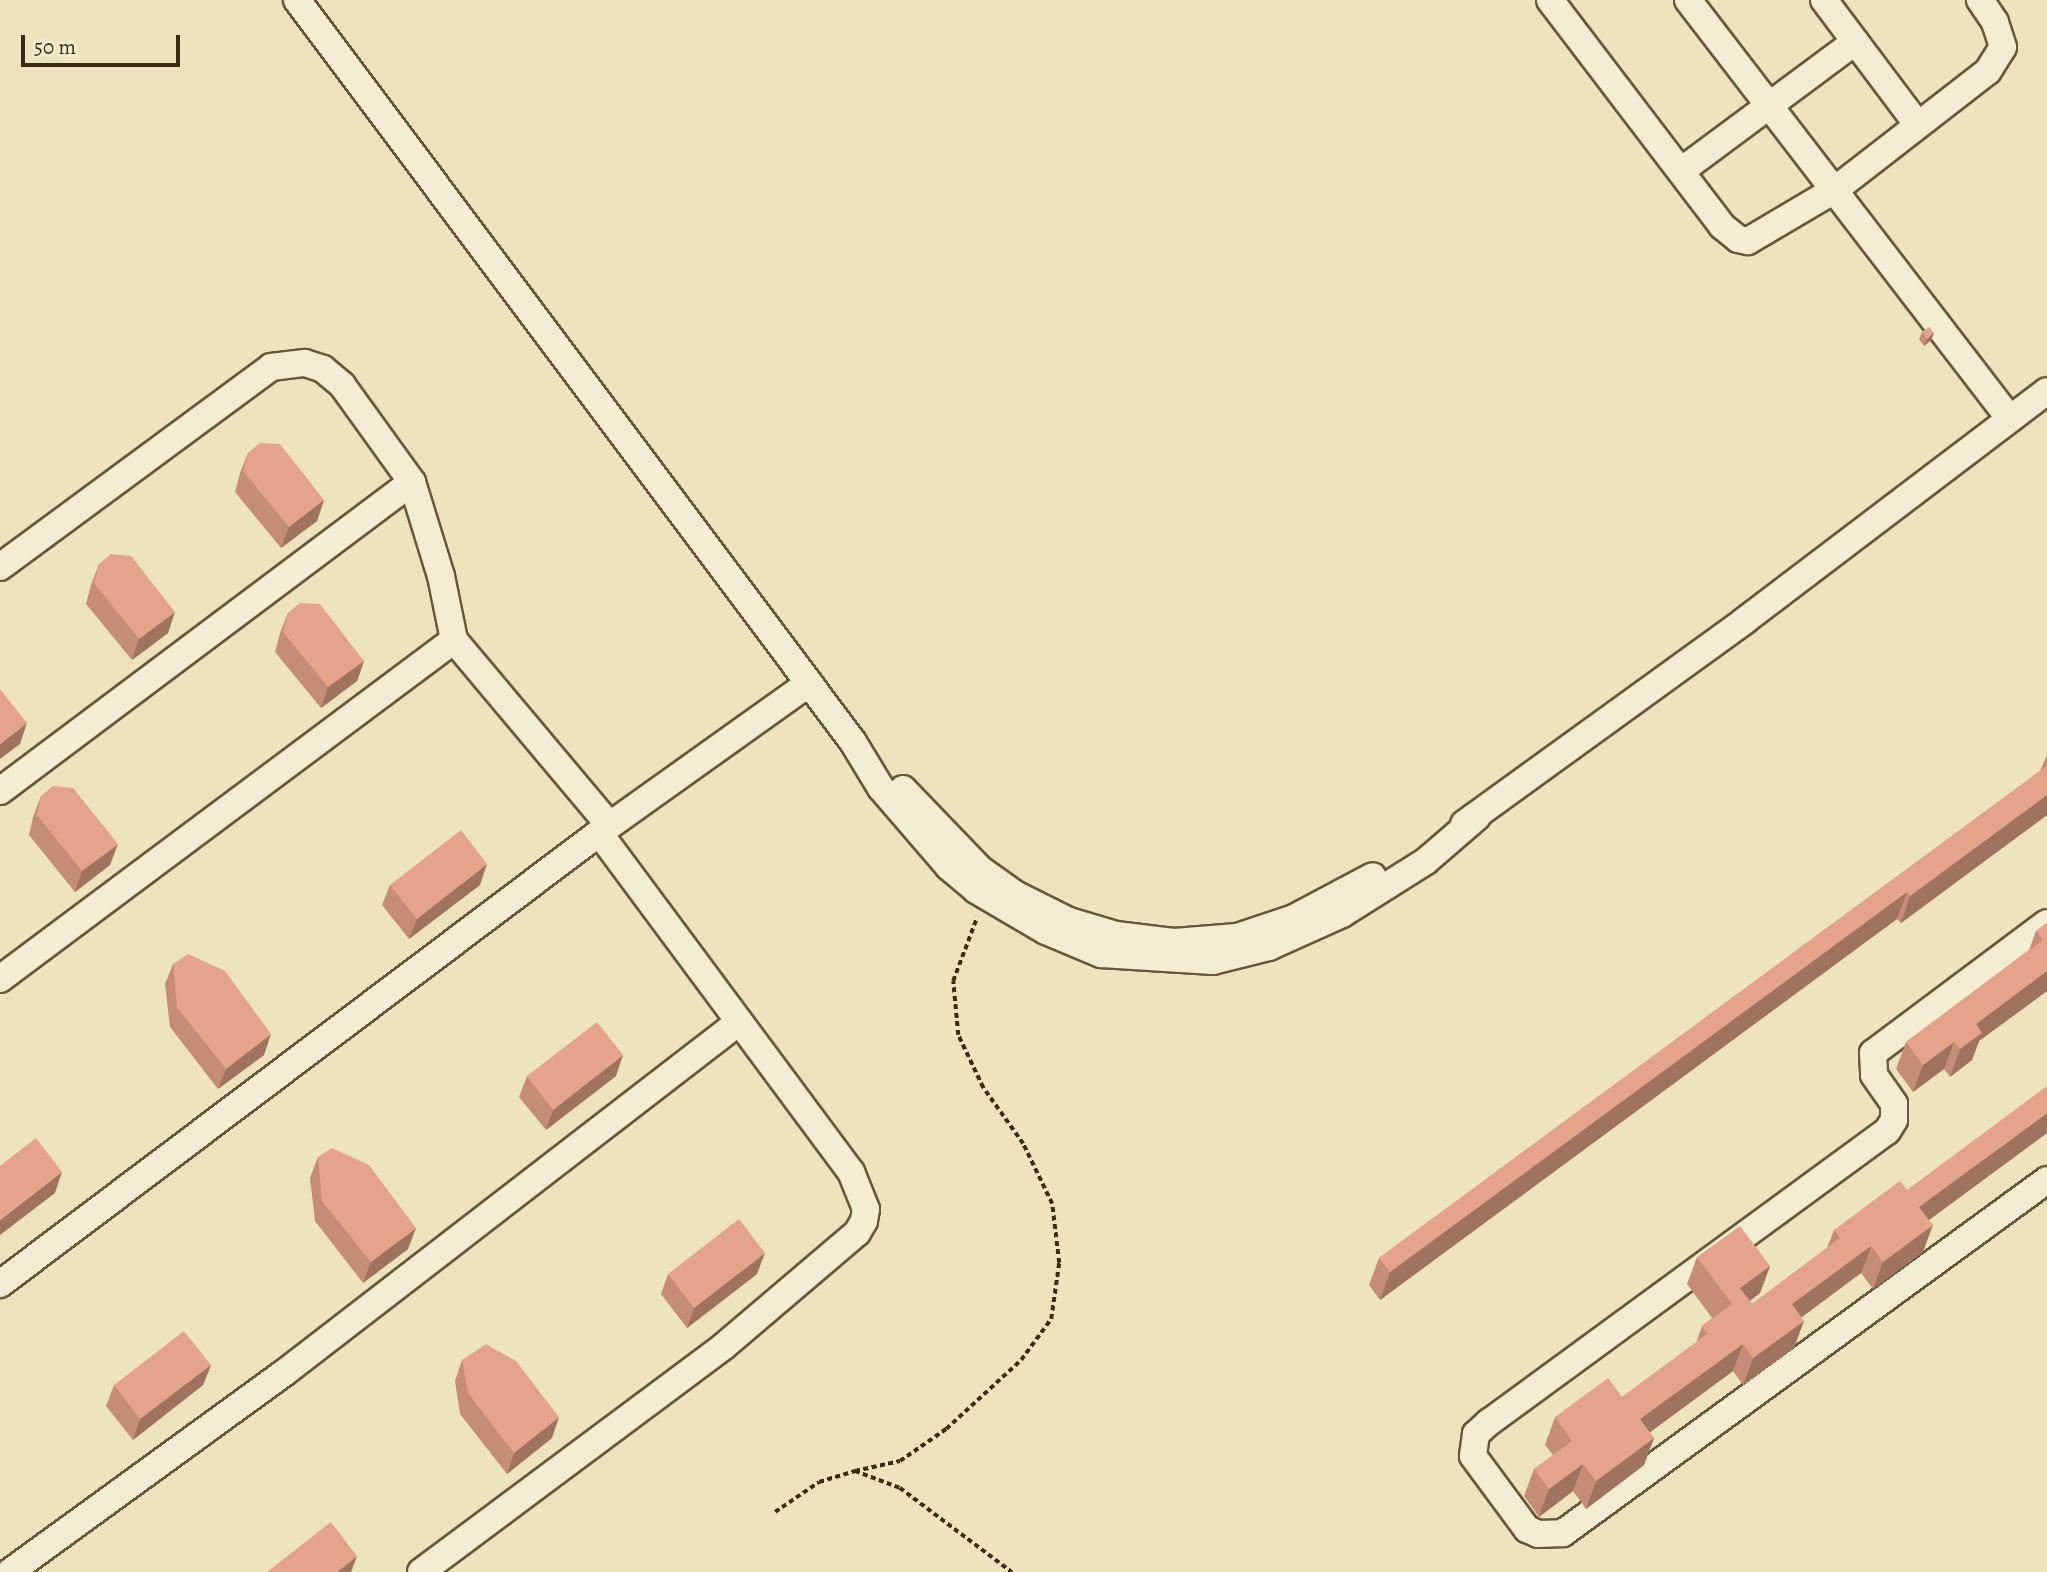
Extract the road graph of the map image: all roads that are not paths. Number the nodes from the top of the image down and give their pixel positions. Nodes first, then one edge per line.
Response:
1 (297, 0) edge
2 (1688, 0) edge
3 (1824, 0) edge
4 (1980, 0) edge
5 (1559, 3) edge
6 (1855, 43) junction
7 (1768, 107) junction
8 (1918, 125) junction
9 (1681, 171) junction
10 (1836, 189) junction
11 (2047, 391) edge
12 (2010, 418) junction
13 (412, 482) junction
14 (0, 567) edge
15 (454, 640) junction
16 (809, 683) junction
17 (853, 742) junction
18 (0, 791) edge
19 (1477, 817) junction
20 (604, 829) junction
21 (2047, 923) edge
22 (0, 979) edge
23 (739, 1023) junction
24 (2047, 1180) edge
25 (0, 1284) edge
26 (10, 1572) edge
27 (421, 1572) edge

1 - 16 street
2 - 7 street
3 - 6 street
4 - 8 street
5 - 9 street
6 - 7 street
6 - 8 street
7 - 9 street
7 - 10 street
8 - 10 street
9 - 10 street
10 - 12 street
11 - 12 street
12 - 19 street
13 - 14 street
13 - 15 street
13 - 18 street
15 - 20 street
15 - 22 street
16 - 17 street
16 - 20 street
17 - 19 street
17 - 19 street
20 - 23 street
20 - 25 street
21 - 24 street
23 - 26 street
23 - 27 street

